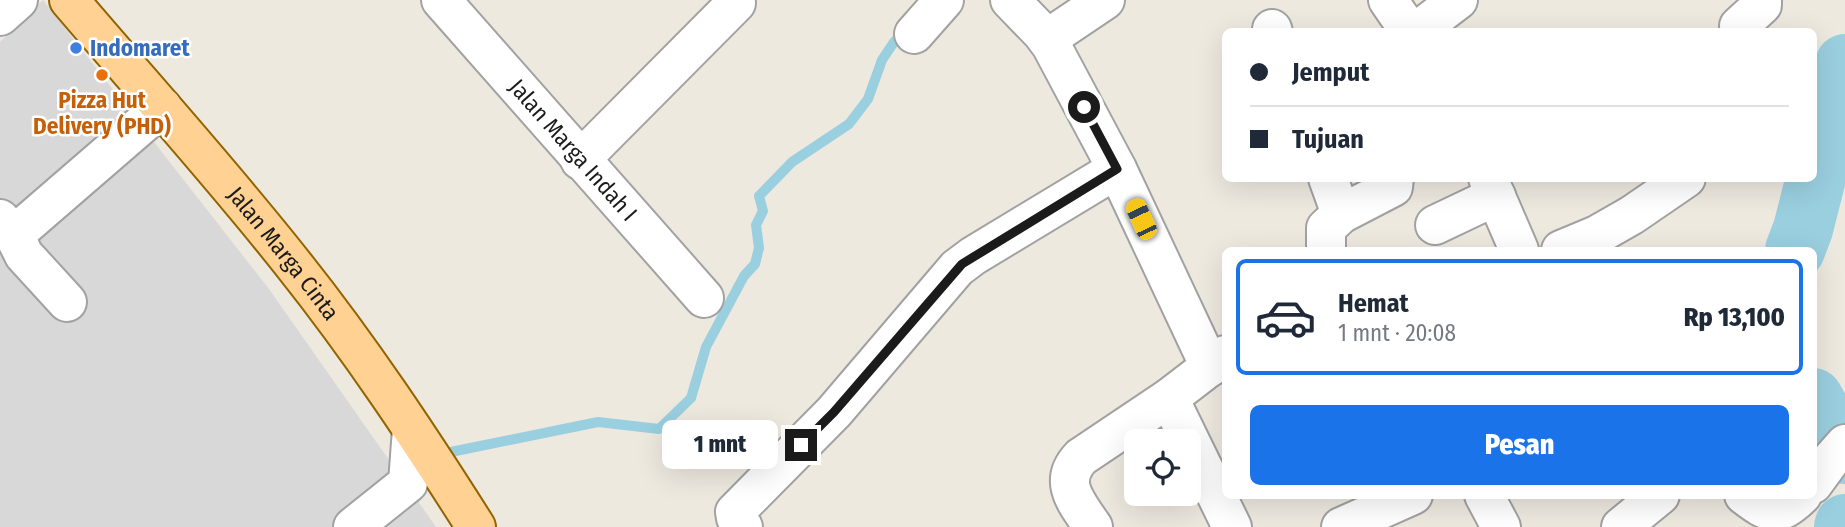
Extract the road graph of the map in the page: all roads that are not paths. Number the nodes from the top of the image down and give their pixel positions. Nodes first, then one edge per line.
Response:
1 (18, 0) edge
2 (441, 0) edge
3 (944, 0) edge
4 (1010, 0) edge
5 (1105, 0) edge
6 (1388, 0) edge
7 (1458, 0) edge
8 (735, 1) edge
9 (73, 5) edge
10 (0, 16) edge
11 (1407, 28) edge
12 (1421, 28) edge
13 (914, 34) dead end
14 (1047, 39) junction
15 (162, 107) junction
16 (580, 160) junction
17 (1117, 169) junction
18 (1329, 182) edge
19 (1395, 182) edge
20 (1680, 182) edge
21 (1492, 187) edge
22 (1341, 214) junction
23 (1434, 225) dead end
24 (7, 227) edge
25 (1326, 247) edge
26 (1519, 247) edge
27 (1568, 247) edge
28 (704, 298) dead end
29 (67, 302) dead end
30 (1217, 361) edge
31 (1169, 398) junction
32 (419, 458) junction
33 (1404, 499) edge
34 (1487, 499) edge
35 (1655, 499) edge
36 (1749, 499) edge
37 (1798, 499) edge
38 (353, 527) edge
39 (476, 527) edge
40 (743, 527) edge
41 (1093, 527) edge
42 (1232, 527) edge
43 (1341, 527) edge
44 (1501, 527) edge
45 (1621, 527) edge

1 - 10 street
2 - 16 street, Jalan Marga Indah I
3 - 13 street
4 - 14 street
5 - 14 street
6 - 11 street
7 - 12 street
8 - 16 street
9 - 15 main road, Jalan Marga Cinta
14 - 17 street
15 - 24 street
15 - 32 main road, Jalan Marga Cinta
16 - 28 street, Jalan Marga Indah I
17 - 30 street
17 - 40 street
18 - 22 street
19 - 22 street
20 - 27 street
21 - 23 street
21 - 26 street
22 - 25 street
24 - 29 street
30 - 31 street
31 - 41 street
31 - 42 street
32 - 38 street
32 - 39 main road, Jalan Marga Cinta
33 - 43 street
34 - 44 street
35 - 45 street
36 - 37 street

